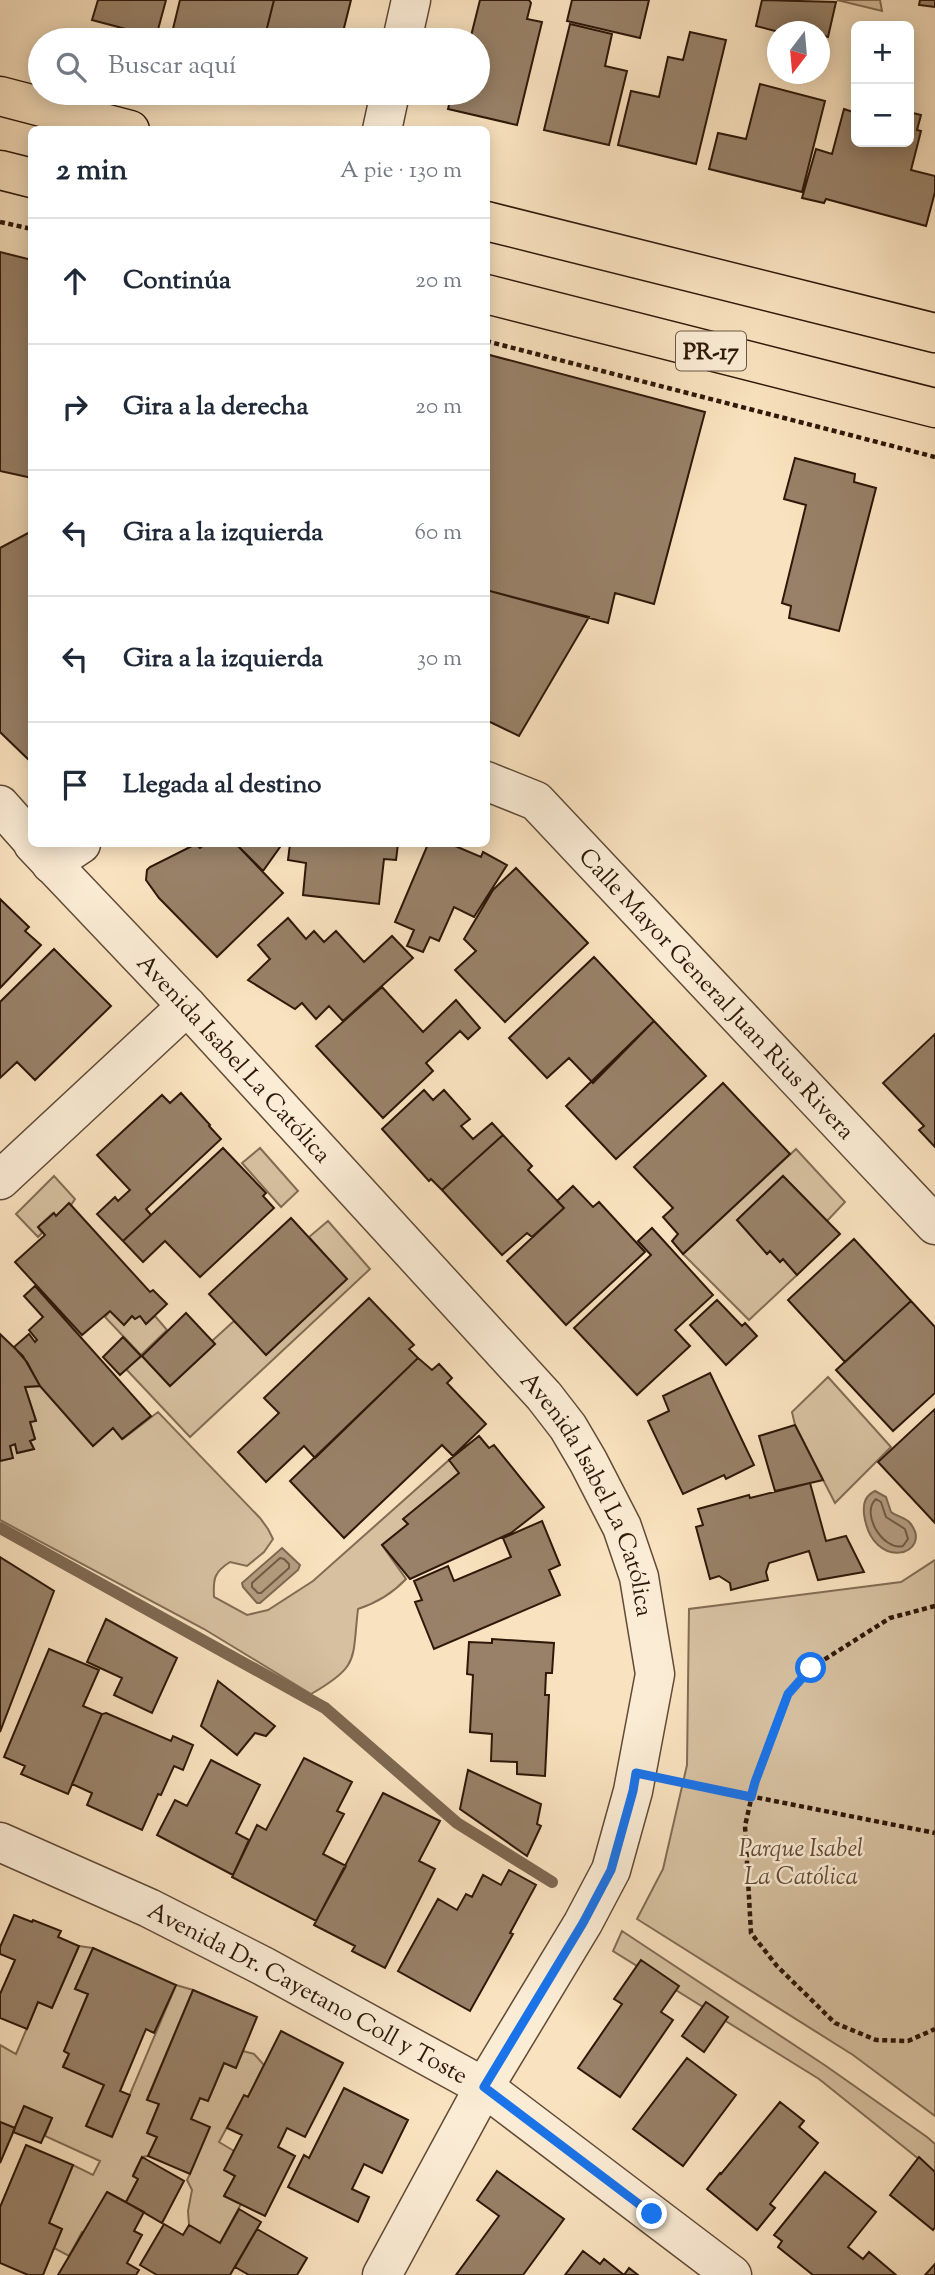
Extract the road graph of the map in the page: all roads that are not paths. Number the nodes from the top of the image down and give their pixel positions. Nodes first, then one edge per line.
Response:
1 (411, 0) edge
2 (405, 28) edge
3 (0, 96) edge
4 (28, 103) edge
5 (34, 105) edge
6 (387, 105) edge
7 (115, 126) edge
8 (383, 126) edge
9 (0, 170) edge
10 (28, 177) edge
11 (490, 222) edge
12 (490, 295) edge
13 (935, 333) edge
14 (935, 408) edge
15 (490, 783) edge
16 (0, 805) edge
17 (28, 830) edge
18 (49, 848) edge
19 (187, 1006) junction
20 (0, 1180) edge
21 (935, 1225) edge
22 (0, 1842) edge
23 (484, 2087) junction
24 (382, 2275) edge
25 (732, 2275) edge

1 - 2 street
3 - 4 highway
5 - 7 highway
6 - 8 street
9 - 10 highway
11 - 13 highway
12 - 14 highway, PR-17
15 - 21 street, Calle Mayor General Juan Rius Rivera
16 - 17 street, Avenida Isabel La Católica
18 - 19 street, Avenida Isabel La Católica
19 - 20 street
19 - 23 street, Avenida Isabel La Católica
22 - 23 street, Avenida Dr. Cayetano Coll y Toste
23 - 24 street, Avenida Isabel La Católica
23 - 25 street, Avenida Dr. Cayetano Coll y Toste

